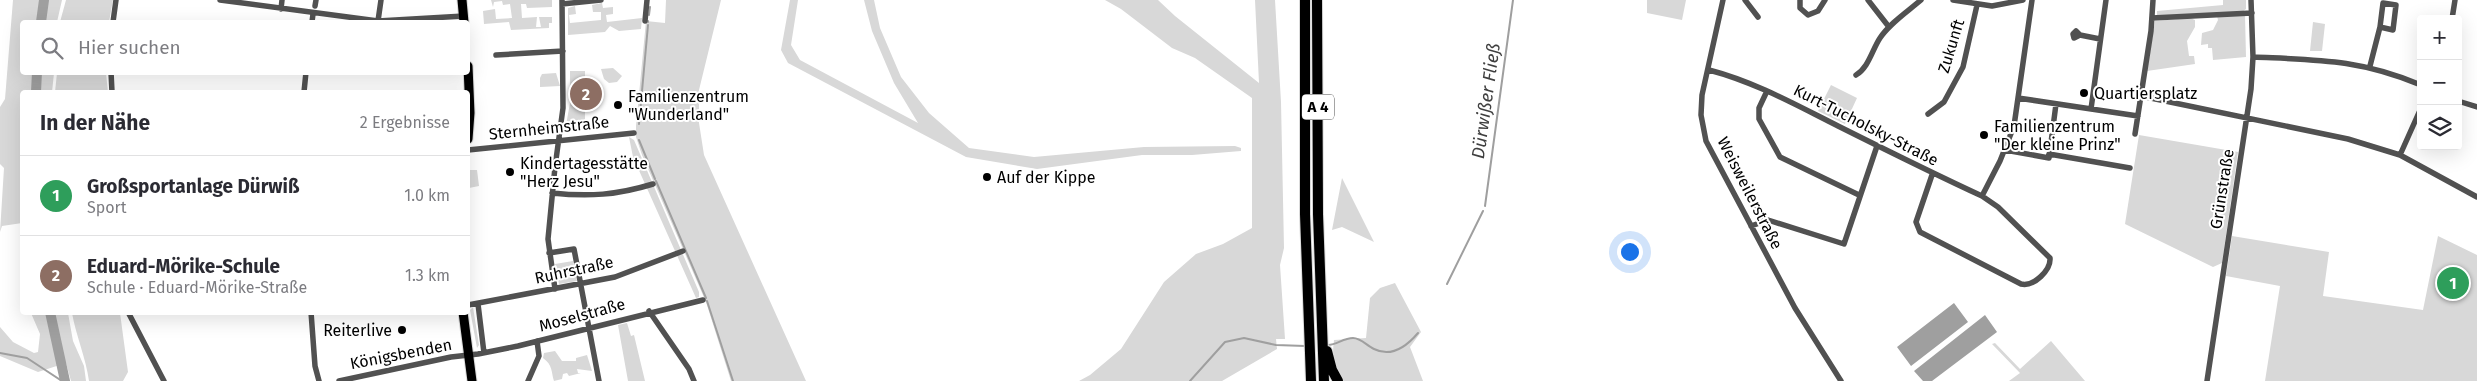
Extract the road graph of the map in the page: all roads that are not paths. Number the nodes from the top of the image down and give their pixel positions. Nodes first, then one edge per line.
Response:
1 (116, 0) edge
2 (220, 0) edge
3 (282, 0) edge
4 (381, 0) edge
5 (462, 0) edge
6 (601, 0) edge
7 (647, 0) edge
8 (1305, 0) edge
9 (1317, 0) edge
10 (1723, 0) edge
11 (1746, 0) edge
12 (1800, 0) edge
13 (1826, 0) edge
14 (1868, 0) edge
15 (1921, 0) edge
16 (1953, 0) edge
17 (2023, 0) edge
18 (2032, 0) edge
19 (2106, 0) edge
20 (2152, 0) edge
21 (2251, 0) edge
22 (2455, 0) edge
23 (562, 2) edge
24 (1977, 5) junction
25 (281, 9) junction
26 (2252, 13) junction
27 (313, 14) junction
28 (2453, 15) edge
29 (1758, 17) dead end
30 (2152, 18) junction
31 (464, 19) edge
32 (113, 20) edge
33 (312, 20) edge
34 (369, 20) edge
35 (378, 20) edge
36 (421, 20) edge
37 (645, 21) dead end
38 (1889, 27) junction
39 (2380, 27) junction
40 (2080, 35) dead end
41 (2100, 39) junction
42 (563, 51) junction
43 (496, 55) dead end
44 (2253, 57) junction
45 (2370, 66) junction
46 (1709, 70) junction
47 (110, 75) edge
48 (306, 75) edge
49 (468, 75) edge
50 (1856, 75) dead end
51 (2417, 84) edge
52 (112, 90) edge
53 (304, 90) edge
54 (469, 90) edge
55 (1767, 91) junction
56 (2141, 96) junction
57 (2018, 98) junction
58 (2462, 102) edge
59 (2056, 104) junction
60 (2477, 107) edge
61 (2091, 109) junction
62 (1928, 114) dead end
63 (2138, 116) junction
64 (2417, 117) edge
65 (2247, 119) junction
66 (634, 133) dead end
67 (2135, 134) dead end
68 (558, 141) junction
69 (1878, 146) junction
70 (470, 150) edge
71 (2004, 150) junction
72 (2400, 155) junction
73 (2049, 156) junction
74 (2130, 168) dead end
75 (1932, 174) junction
76 (653, 184) dead end
77 (1748, 192) dead end
78 (552, 193) junction
79 (1860, 195) junction
80 (1982, 196) junction
81 (2477, 196) edge
82 (1762, 220) junction
83 (1751, 226) junction
84 (683, 251) dead end
85 (549, 252) junction
86 (580, 284) junction
87 (555, 289) junction
88 (703, 300) dead end
89 (478, 304) junction
90 (470, 305) edge
91 (650, 311) junction
92 (130, 315) edge
93 (311, 315) edge
94 (463, 315) edge
95 (588, 329) junction
96 (537, 341) junction
97 (484, 353) junction
98 (1325, 355) junction
99 (469, 356) junction
100 (1310, 361) junction
101 (164, 381) edge
102 (319, 381) edge
103 (339, 381) edge
104 (472, 381) edge
105 (528, 381) edge
106 (599, 381) edge
107 (694, 381) edge
108 (1307, 381) edge
109 (1311, 381) edge
110 (1324, 381) edge
111 (1338, 381) edge
112 (1841, 381) edge
113 (2207, 381) edge

1 - 32 street
2 - 25 street
3 - 25 street
4 - 35 street
5 - 31 main road
6 - 23 street
7 - 37 street
8 - 100 highway, A 4
9 - 98 highway, A 4
10 - 46 street, Weisweilerstraße
11 - 29 street
12 - 13 street
14 - 38 street
15 - 38 street
16 - 24 street
17 - 24 street
18 - 57 street
19 - 41 street
20 - 30 street
21 - 26 street, Grünstraße
22 - 28 street
23 - 42 street
24 - 62 street, Zukunft
25 - 27 street
26 - 30 street
26 - 44 street, Grünstraße
27 - 33 street
27 - 34 street
30 - 56 street
31 - 36 street
38 - 50 street
39 - 39 street
39 - 45 street
40 - 41 street
41 - 61 street
42 - 43 street
42 - 68 street
44 - 45 street
44 - 65 street, Grünstraße
45 - 51 street
46 - 55 street, Kurt-Tucholsky-Straße
46 - 83 street, Weisweilerstraße
47 - 52 street
48 - 53 street
49 - 54 main road
55 - 69 street, Kurt-Tucholsky-Straße
55 - 79 street
56 - 63 street
56 - 65 street
57 - 59 street
57 - 71 street
58 - 60 street
59 - 61 street
59 - 73 street
61 - 63 street
63 - 67 street
64 - 72 street
65 - 72 street
65 - 113 street, Grünstraße
66 - 68 street, Sternheimstraße
68 - 70 street, Sternheimstraße
68 - 78 street
69 - 75 street, Kurt-Tucholsky-Straße
69 - 79 street
71 - 73 street
71 - 80 street
72 - 81 street
73 - 74 street
75 - 80 street, Kurt-Tucholsky-Straße
75 - 80 street, Kurt-Tucholsky-Straße
76 - 78 street
77 - 82 street
78 - 85 street
79 - 82 street
82 - 83 street
83 - 112 street, Weisweilerstraße
84 - 86 street, Ruhrstraße
85 - 86 street
85 - 87 street
86 - 87 street, Ruhrstraße
86 - 95 street
87 - 89 street, Ruhrstraße
88 - 91 street, Moselstraße
89 - 90 street, Ruhrstraße
89 - 97 street
91 - 95 street, Moselstraße
91 - 107 street
92 - 101 street
93 - 102 street
94 - 99 main road
95 - 96 street, Moselstraße
95 - 106 street
96 - 97 street, Moselstraße
96 - 105 street
97 - 99 street, Moselstraße
98 - 110 highway, A 4
98 - 111 highway
99 - 103 street, Königsbenden
99 - 104 main road
100 - 108 highway
100 - 109 highway, A 4

